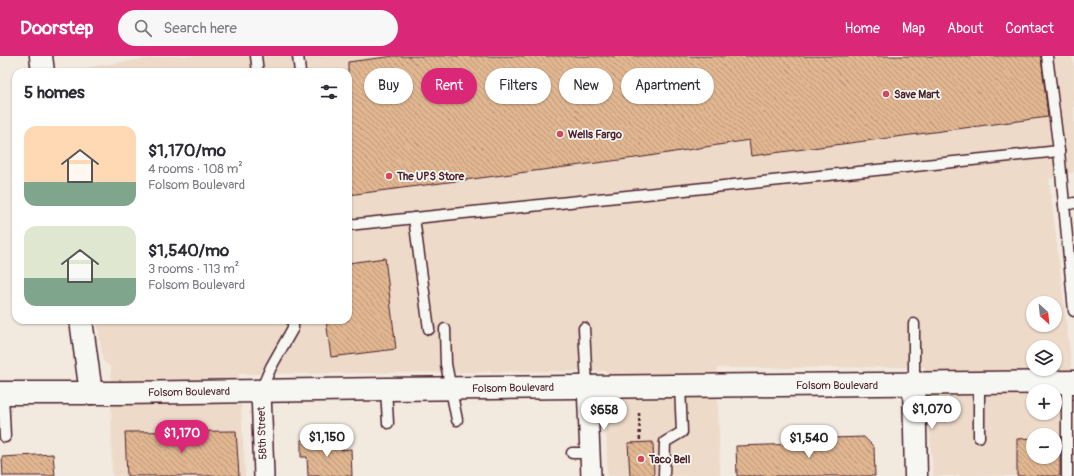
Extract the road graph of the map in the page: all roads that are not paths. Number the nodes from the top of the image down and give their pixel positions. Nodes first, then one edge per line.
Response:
1 (41, 56) edge
2 (256, 56) edge
3 (298, 56) edge
4 (1047, 56) edge
5 (42, 68) edge
6 (258, 68) edge
7 (300, 68) edge
8 (1059, 151) junction
9 (1069, 204) edge
10 (414, 218) junction
11 (352, 225) edge
12 (1074, 311) edge
13 (82, 324) edge
14 (293, 324) edge
15 (914, 324) dead end
16 (584, 328) dead end
17 (445, 329) dead end
18 (428, 330) dead end
19 (1071, 382) edge
20 (979, 383) junction
21 (914, 385) junction
22 (587, 386) junction
23 (680, 386) junction
24 (386, 389) junction
25 (450, 389) junction
26 (261, 390) junction
27 (2, 393) edge
28 (91, 393) junction
29 (457, 420) dead end
30 (388, 423) dead end
31 (979, 437) dead end
32 (5, 438) dead end
33 (264, 476) edge
34 (591, 476) edge
35 (664, 476) edge
36 (916, 476) edge
37 (1067, 476) edge

1 - 5 main road
2 - 6 lane
3 - 7 lane
4 - 8 lane
8 - 9 lane
8 - 10 lane
9 - 12 lane
10 - 11 lane
10 - 18 lane
13 - 28 main road
14 - 26 lane
15 - 21 lane
16 - 22 lane
17 - 25 lane
19 - 20 main road, Folsom Boulevard
19 - 37 lane
20 - 21 main road, Folsom Boulevard
20 - 31 lane
21 - 23 main road, Folsom Boulevard
21 - 36 main road
22 - 23 main road, Folsom Boulevard
22 - 25 main road, Folsom Boulevard
22 - 34 street
23 - 35 lane
24 - 25 main road, Folsom Boulevard
24 - 26 main road, Folsom Boulevard
24 - 30 lane
25 - 29 lane
26 - 28 main road, Folsom Boulevard
26 - 33 street, 58th Street
27 - 28 main road, Folsom Boulevard
27 - 32 lane

